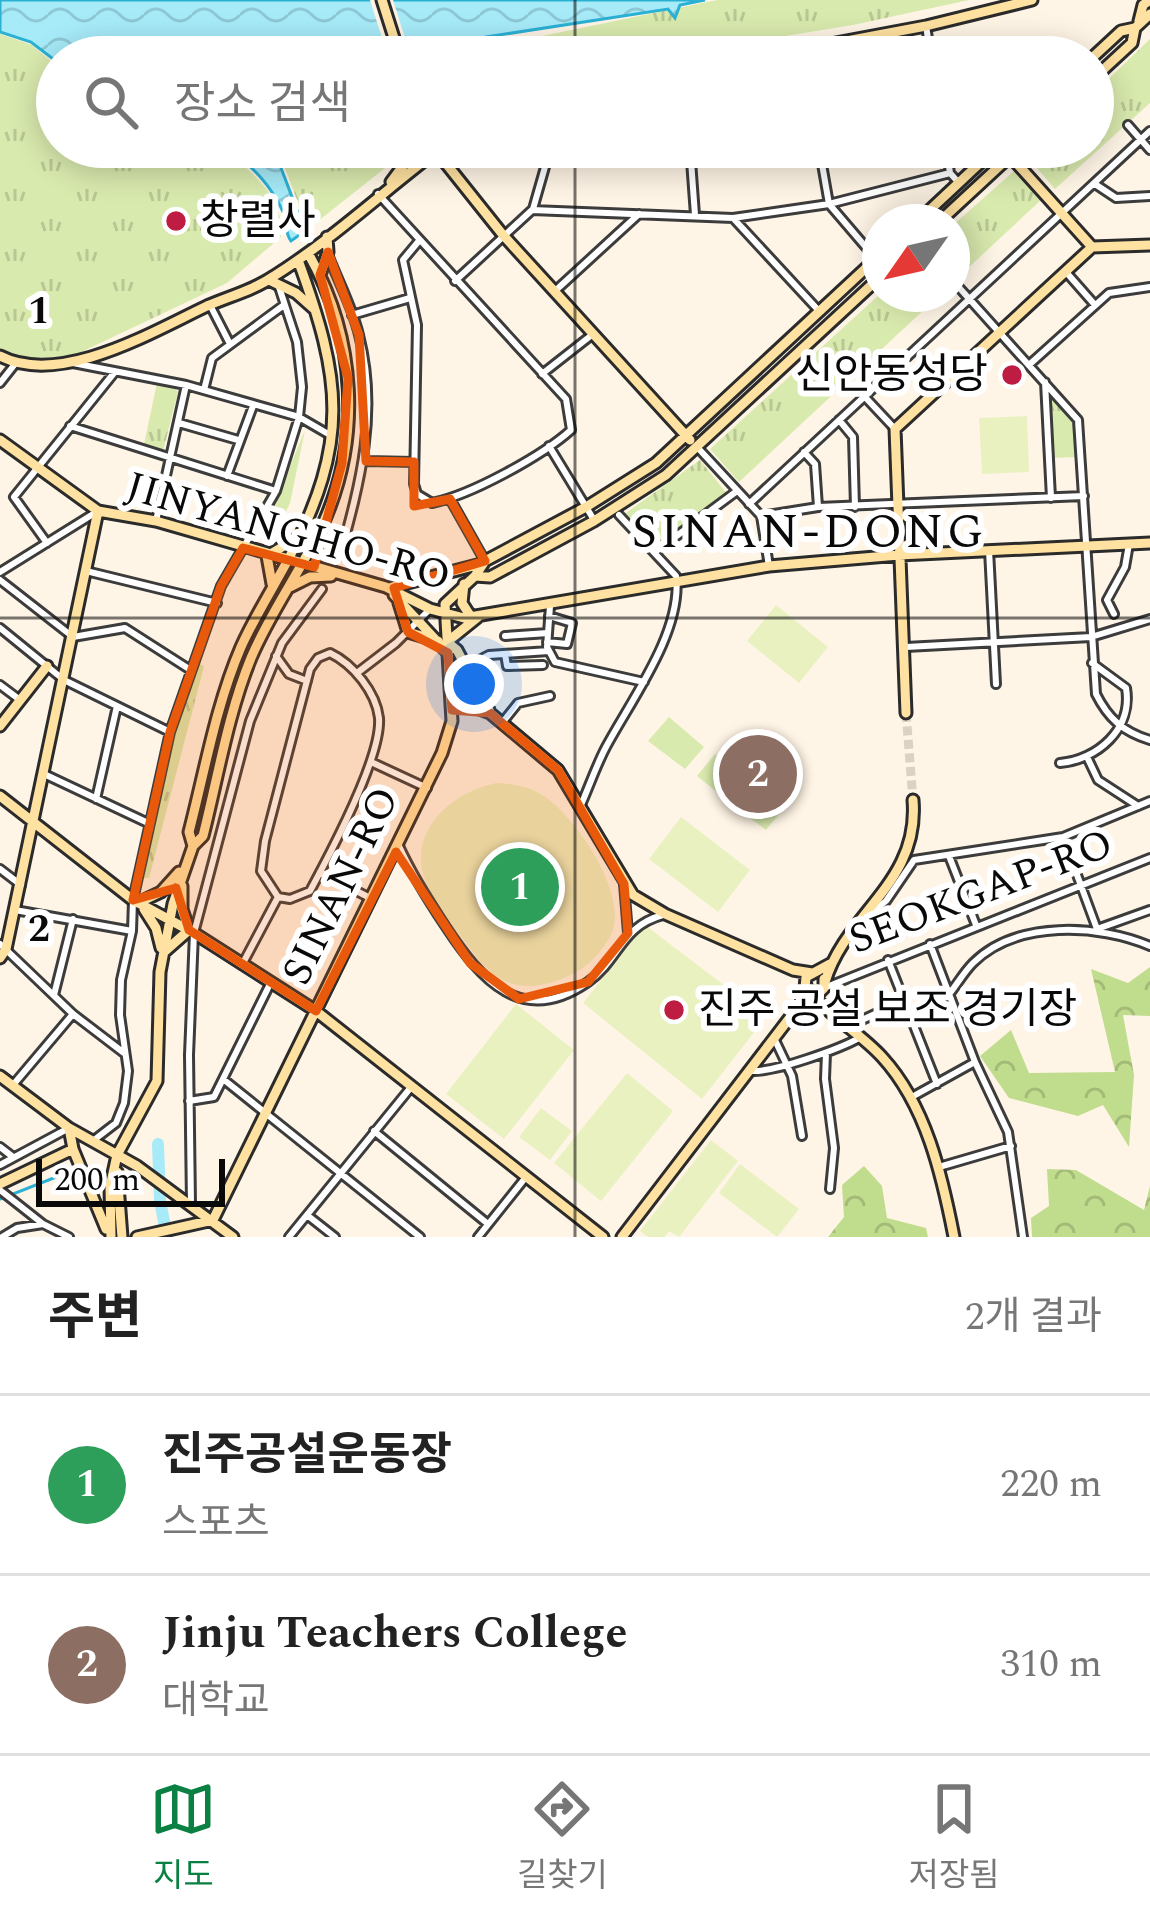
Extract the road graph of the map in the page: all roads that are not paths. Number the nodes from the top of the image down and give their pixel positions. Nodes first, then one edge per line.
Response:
1 (382, 0) edge
2 (1032, 0) edge
3 (1150, 0) edge
4 (1150, 14) edge
5 (926, 26) junction
6 (1137, 26) junction
7 (393, 36) edge
8 (881, 36) edge
9 (928, 36) edge
10 (1114, 38) edge
11 (1114, 60) edge
12 (1128, 124) dead end
13 (1150, 131) edge
14 (1141, 139) junction
15 (1150, 150) edge
16 (1114, 165) edge
17 (402, 168) edge
18 (412, 168) edge
19 (452, 168) edge
20 (545, 168) edge
21 (692, 168) edge
22 (823, 168) edge
23 (949, 168) edge
24 (979, 168) edge
25 (987, 168) edge
26 (1020, 168) edge
27 (1111, 168) edge
28 (950, 173) junction
29 (959, 183) junction
30 (1095, 184) junction
31 (388, 187) junction
32 (378, 194) junction
33 (1150, 196) edge
34 (829, 204) junction
35 (936, 204) edge
36 (955, 204) edge
37 (532, 210) junction
38 (1063, 213) junction
39 (639, 214) junction
40 (695, 215) junction
41 (733, 218) junction
42 (503, 235) junction
43 (327, 237) junction
44 (862, 240) edge
45 (418, 242) junction
46 (1150, 244) edge
47 (1092, 247) junction
48 (328, 252) junction
49 (303, 257) junction
50 (862, 272) edge
51 (1066, 272) junction
52 (320, 275) junction
53 (455, 281) junction
54 (274, 284) junction
55 (1150, 287) edge
56 (554, 292) junction
57 (862, 294) edge
58 (410, 298) junction
59 (970, 300) joint
60 (285, 304) junction
61 (1095, 304) junction
62 (209, 305) junction
63 (820, 311) junction
64 (957, 312) edge
65 (319, 314) junction
66 (352, 315) junction
67 (1001, 332) junction
68 (593, 334) junction
69 (230, 344) junction
70 (0, 356) edge
71 (69, 363) junction
72 (15, 364) junction
73 (1030, 364) junction
74 (114, 373) junction
75 (542, 374) junction
76 (1045, 382) junction
77 (0, 383) edge
78 (186, 385) junction
79 (204, 390) junction
80 (864, 396) junction
81 (254, 405) junction
82 (299, 418) junction
83 (839, 420) junction
84 (179, 422) junction
85 (70, 426) junction
86 (896, 429) junction
87 (332, 436) junction
88 (687, 436) junction
89 (0, 440) edge
90 (238, 440) junction
91 (549, 446) junction
92 (698, 448) junction
93 (805, 452) junction
94 (168, 459) junction
95 (366, 461) junction
96 (414, 462) junction
97 (37, 467) junction
98 (227, 476) junction
99 (737, 490) junction
100 (276, 491) junction
101 (1084, 496) junction
102 (1052, 498) junction
103 (450, 499) junction
104 (749, 504) junction
105 (898, 505) junction
106 (818, 507) junction
107 (855, 507) junction
108 (586, 508) junction
109 (98, 511) junction
110 (619, 515) dead end
111 (761, 516) junction
112 (156, 521) junction
113 (594, 521) junction
114 (302, 532) junction
115 (316, 538) junction
116 (46, 543) junction
117 (1150, 543) edge
118 (1130, 544) junction
119 (1086, 545) junction
120 (243, 548) junction
121 (989, 550) junction
122 (655, 552) junction
123 (899, 555) junction
124 (267, 556) junction
125 (340, 556) dead end
126 (288, 559) junction
127 (483, 562) junction
128 (301, 563) junction
129 (770, 566) junction
130 (86, 571) junction
131 (340, 575) junction
132 (0, 576) edge
133 (475, 576) junction
134 (678, 582) junction
135 (1071, 583) dead end
136 (1087, 583) junction
137 (464, 584) junction
138 (386, 587) junction
139 (271, 589) junction
140 (288, 589) junction
141 (322, 589) dead end
142 (398, 598) junction
143 (217, 603) junction
144 (430, 609) junction
145 (550, 611) junction
146 (443, 614) junction
147 (1114, 614) dead end
148 (475, 618) junction
149 (1150, 619) edge
150 (420, 621) junction
151 (0, 628) edge
152 (408, 632) junction
153 (505, 636) dead end
154 (73, 637) junction
155 (1091, 638) junction
156 (548, 642) junction
157 (996, 643) junction
158 (444, 646) junction
159 (906, 646) junction
160 (505, 654) junction
161 (276, 656) junction
162 (1092, 663) junction
163 (543, 665) dead end
164 (47, 666) junction
165 (466, 668) junction
166 (189, 669) junction
167 (357, 673) junction
168 (64, 680) junction
169 (307, 681) junction
170 (450, 682) junction
171 (644, 682) junction
172 (995, 684) dead end
173 (0, 685) edge
174 (550, 696) dead end
175 (20, 700) junction
176 (116, 706) junction
177 (477, 708) junction
178 (490, 712) junction
179 (906, 713) tunnel mouth
180 (452, 721) junction
181 (502, 722) junction
182 (0, 726) edge
183 (1119, 726) junction
184 (170, 732) junction
185 (1150, 740) edge
186 (1088, 759) junction
187 (370, 762) junction
188 (1060, 763) dead end
189 (44, 774) junction
190 (427, 788) junction
191 (0, 796) edge
192 (96, 799) junction
193 (914, 800) tunnel mouth
194 (1150, 801) edge
195 (1138, 806) junction
196 (580, 807) junction
197 (35, 822) junction
198 (148, 824) junction
199 (1063, 837) junction
200 (193, 846) junction
201 (399, 846) junction
202 (948, 855) junction
203 (1150, 858) edge
204 (183, 868) junction
205 (0, 869) edge
206 (320, 872) junction
207 (624, 884) junction
208 (1081, 884) junction
209 (21, 885) junction
210 (278, 897) junction
211 (373, 900) junction
212 (137, 902) junction
213 (15, 910) junction
214 (1150, 910) edge
215 (664, 914) junction
216 (170, 918) junction
217 (866, 918) junction
218 (73, 919) junction
219 (976, 925) junction
220 (1096, 929) junction
221 (132, 931) junction
222 (192, 932) junction
223 (628, 933) junction
224 (1150, 942) edge
225 (930, 944) junction
226 (2, 950) edge
227 (163, 953) junction
228 (888, 960) junction
229 (242, 964) junction
230 (831, 964) junction
231 (793, 970) junction
232 (814, 973) junction
233 (270, 984) junction
234 (818, 987) junction
235 (950, 993) junction
236 (54, 995) junction
237 (903, 1001) junction
238 (316, 1012) junction
239 (73, 1014) junction
240 (849, 1026) junction
241 (861, 1037) junction
242 (774, 1038) junction
243 (124, 1053) junction
244 (826, 1053) junction
245 (975, 1062) junction
246 (788, 1065) junction
247 (749, 1070) junction
248 (0, 1076) edge
249 (224, 1079) junction
250 (13, 1084) junction
251 (937, 1084) junction
252 (412, 1085) junction
253 (908, 1099) junction
254 (189, 1101) junction
255 (268, 1113) junction
256 (69, 1128) junction
257 (374, 1132) junction
258 (802, 1136) dead end
259 (92, 1141) junction
260 (1011, 1146) junction
261 (0, 1147) edge
262 (74, 1149) junction
263 (117, 1155) junction
264 (13, 1157) junction
265 (0, 1165) edge
266 (939, 1167) junction
267 (341, 1172) junction
268 (526, 1177) junction
269 (0, 1187) edge
270 (830, 1190) dead end
271 (191, 1204) junction
272 (307, 1215) junction
273 (213, 1220) junction
274 (43, 1224) junction
275 (488, 1224) junction
276 (110, 1236) edge
277 (2, 1237) edge
278 (69, 1237) edge
279 (122, 1237) edge
280 (138, 1237) edge
281 (233, 1237) edge
282 (289, 1237) edge
283 (334, 1237) edge
284 (420, 1237) edge
285 (478, 1237) edge
286 (602, 1237) edge
287 (622, 1237) edge
288 (954, 1237) edge
289 (1023, 1237) edge

1 - 7 street
2 - 5 street
3 - 6 street
4 - 6 street
5 - 8 street
5 - 9 street
6 - 10 street
6 - 11 street
12 - 14 street
13 - 14 street
14 - 15 street
14 - 16 street
17 - 31 street
18 - 31 street
19 - 42 street
20 - 37 street
21 - 40 street
22 - 34 street
23 - 28 street
24 - 29 street
25 - 36 street
26 - 38 street
27 - 30 street
28 - 29 street
28 - 34 street
29 - 35 street
30 - 33 street
30 - 38 street
31 - 32 street
32 - 43 street
32 - 45 street
34 - 41 street
34 - 44 street
37 - 39 street
37 - 42 street
38 - 47 street
38 - 59 street
39 - 40 street
39 - 56 street
40 - 41 street
41 - 63 street
42 - 53 street
42 - 56 street
43 - 48 street
43 - 49 street
45 - 53 street
45 - 58 street
46 - 47 street
47 - 51 street
48 - 52 street
48 - 66 street, JINYANGHO-RO
49 - 52 street
49 - 54 street
49 - 65 street
50 - 63 street
51 - 61 street
51 - 67 street
52 - 115 street
53 - 75 street
54 - 60 street
54 - 62 street
54 - 65 street
55 - 61 street
56 - 68 street
57 - 92 street
58 - 66 street
58 - 96 street
59 - 67 street
60 - 69 street
60 - 82 street
61 - 73 street
62 - 69 street
62 - 71 street
63 - 88 street
64 - 80 street
65 - 87 street
66 - 95 street, JINYANGHO-RO
67 - 73 street
67 - 86 street
68 - 75 street
68 - 88 street
69 - 79 street
70 - 72 street
71 - 72 street
71 - 74 street
72 - 77 street
73 - 76 street
74 - 78 street
74 - 85 street
75 - 91 street
76 - 101 street
76 - 102 street
78 - 79 street
78 - 84 street
79 - 81 street
80 - 83 street
80 - 86 street
81 - 82 street
81 - 90 street
82 - 87 street
82 - 100 street
83 - 93 street
83 - 107 street
84 - 90 street
84 - 94 street
85 - 94 street
85 - 97 street
86 - 105 street
87 - 114 street
88 - 92 street
88 - 108 street
89 - 97 street, JINYANGHO-RO
90 - 98 street
91 - 103 street
91 - 108 street
92 - 99 street
92 - 113 street
93 - 104 street
93 - 106 street
94 - 98 street
94 - 112 street
95 - 96 street
95 - 125 street, JINYANGHO-RO
96 - 103 street
97 - 109 street, JINYANGHO-RO
97 - 116 street
98 - 100 street
99 - 104 street
99 - 122 street
100 - 120 street
101 - 102 street
101 - 119 street
102 - 105 street
103 - 127 street
104 - 111 street
105 - 107 street
105 - 123 street
106 - 107 street
106 - 111 street
108 - 113 street
108 - 127 street
109 - 112 street, JINYANGHO-RO
109 - 116 street
109 - 130 street
110 - 122 street
111 - 129 street
112 - 120 street, JINYANGHO-RO
113 - 133 street
114 - 124 street
114 - 126 street
115 - 128 street
115 - 131 street
116 - 132 street
117 - 118 street, JINYANGHO-RO
118 - 119 street, JINYANGHO-RO
118 - 147 street
119 - 121 street, JINYANGHO-RO
119 - 136 street
120 - 124 street, JINYANGHO-RO
120 - 143 street
121 - 123 street, JINYANGHO-RO
121 - 157 street
122 - 134 street
123 - 129 street, JINYANGHO-RO
123 - 159 street
124 - 126 street, JINYANGHO-RO
124 - 139 street
126 - 128 street, JINYANGHO-RO
126 - 139 street
127 - 133 street
127 - 138 street
128 - 131 street, JINYANGHO-RO
128 - 140 street
129 - 134 street, JINYANGHO-RO
130 - 143 street
130 - 154 street
131 - 138 street, JINYANGHO-RO
131 - 140 street
132 - 154 street
133 - 137 street
134 - 145 street, JINYANGHO-RO
134 - 171 street
135 - 136 street
136 - 155 street
137 - 146 street
137 - 148 street
138 - 142 street
138 - 144 street, JINYANGHO-RO
139 - 200 street
140 - 200 street
141 - 161 street, JINYANGHO-RO
142 - 150 street
142 - 152 street
143 - 166 street
144 - 146 street, JINYANGHO-RO
144 - 150 street
145 - 148 street, JINYANGHO-RO
145 - 156 street
145 - 156 street
146 - 148 street, JINYANGHO-RO
146 - 158 street, SINAN-RO
148 - 158 street
149 - 155 street
150 - 152 street
150 - 158 street
151 - 164 street
152 - 158 street
152 - 167 street
153 - 156 street
154 - 166 street
154 - 168 street
155 - 157 street
155 - 162 street
156 - 160 street
156 - 171 street
157 - 159 street
157 - 172 street
158 - 165 street
158 - 170 street, SINAN-RO
159 - 179 street
160 - 163 street
160 - 165 street
161 - 169 street
161 - 222 street, JINYANGHO-RO
162 - 183 street
162 - 183 street
164 - 168 street
164 - 175 street
165 - 178 street
166 - 184 street
167 - 169 street
167 - 187 street
168 - 176 street
168 - 189 street
169 - 210 street
170 - 177 street
170 - 180 street, SINAN-RO
171 - 196 street
173 - 175 street
174 - 181 street
175 - 182 street
176 - 184 street
176 - 192 street
177 - 178 street
177 - 180 street
178 - 181 street
180 - 190 street, SINAN-RO
181 - 196 street
183 - 185 street
183 - 186 street
184 - 198 street
186 - 188 street
186 - 195 street
187 - 190 street
187 - 206 street
189 - 192 street
189 - 197 street
190 - 201 street, SINAN-RO
191 - 197 street
192 - 198 street
193 - 217 street
194 - 195 street
195 - 199 street
196 - 207 street
197 - 209 street
197 - 212 street
198 - 212 street
199 - 202 street
199 - 208 street
200 - 204 street
201 - 211 street, SINAN-RO
201 - 223 street
202 - 217 street
202 - 219 street
203 - 208 street, SEOKGAP-RO
204 - 212 street
204 - 216 street
204 - 222 street
205 - 209 street
206 - 210 street
206 - 211 street
207 - 215 street
207 - 223 street
208 - 219 street, SEOKGAP-RO
208 - 220 street
209 - 213 street
210 - 229 street
211 - 238 street, SINAN-RO
212 - 216 street
212 - 221 street
212 - 227 street
213 - 218 street
213 - 226 street
214 - 220 street
215 - 223 street
215 - 231 street
216 - 222 street
216 - 227 street
217 - 230 street
218 - 221 street
218 - 236 street
219 - 225 street, SEOKGAP-RO
220 - 224 street
220 - 235 street
221 - 243 street
222 - 227 street
222 - 229 street
222 - 254 street, JINYANGHO-RO
225 - 228 street, SEOKGAP-RO
225 - 235 street
226 - 236 street
227 - 263 street
228 - 234 street, SEOKGAP-RO
228 - 237 street
229 - 233 street
230 - 232 street
230 - 234 street
231 - 232 street
231 - 234 street
232 - 234 street
233 - 238 street
233 - 249 street
234 - 240 street
234 - 242 street
235 - 245 street
236 - 239 street
237 - 240 street
237 - 251 street
238 - 252 street
238 - 255 street, SINAN-RO
239 - 243 street
239 - 250 street
240 - 241 street
241 - 244 street
241 - 253 street
242 - 246 street
242 - 247 street
243 - 259 street
244 - 246 street
244 - 270 street
245 - 251 street
245 - 260 street
246 - 247 street
246 - 258 street
247 - 287 street
248 - 250 street
249 - 254 street
249 - 255 street
250 - 256 street
251 - 253 street
252 - 257 street
252 - 268 street
253 - 266 street
254 - 271 street, JINYANGHO-RO
255 - 267 street
255 - 273 street, SINAN-RO
256 - 259 street
256 - 262 street
256 - 264 street
257 - 267 street
257 - 275 street
259 - 263 street
260 - 266 street
260 - 289 street
261 - 264 street
262 - 269 street
262 - 276 street
263 - 271 street
263 - 276 street
263 - 279 street
264 - 265 street
266 - 288 street
267 - 272 street
267 - 284 street
268 - 275 street
268 - 286 street
269 - 274 street
271 - 273 street
272 - 282 street
272 - 283 street
273 - 280 street
273 - 281 street
274 - 277 street
274 - 278 street
275 - 285 street

